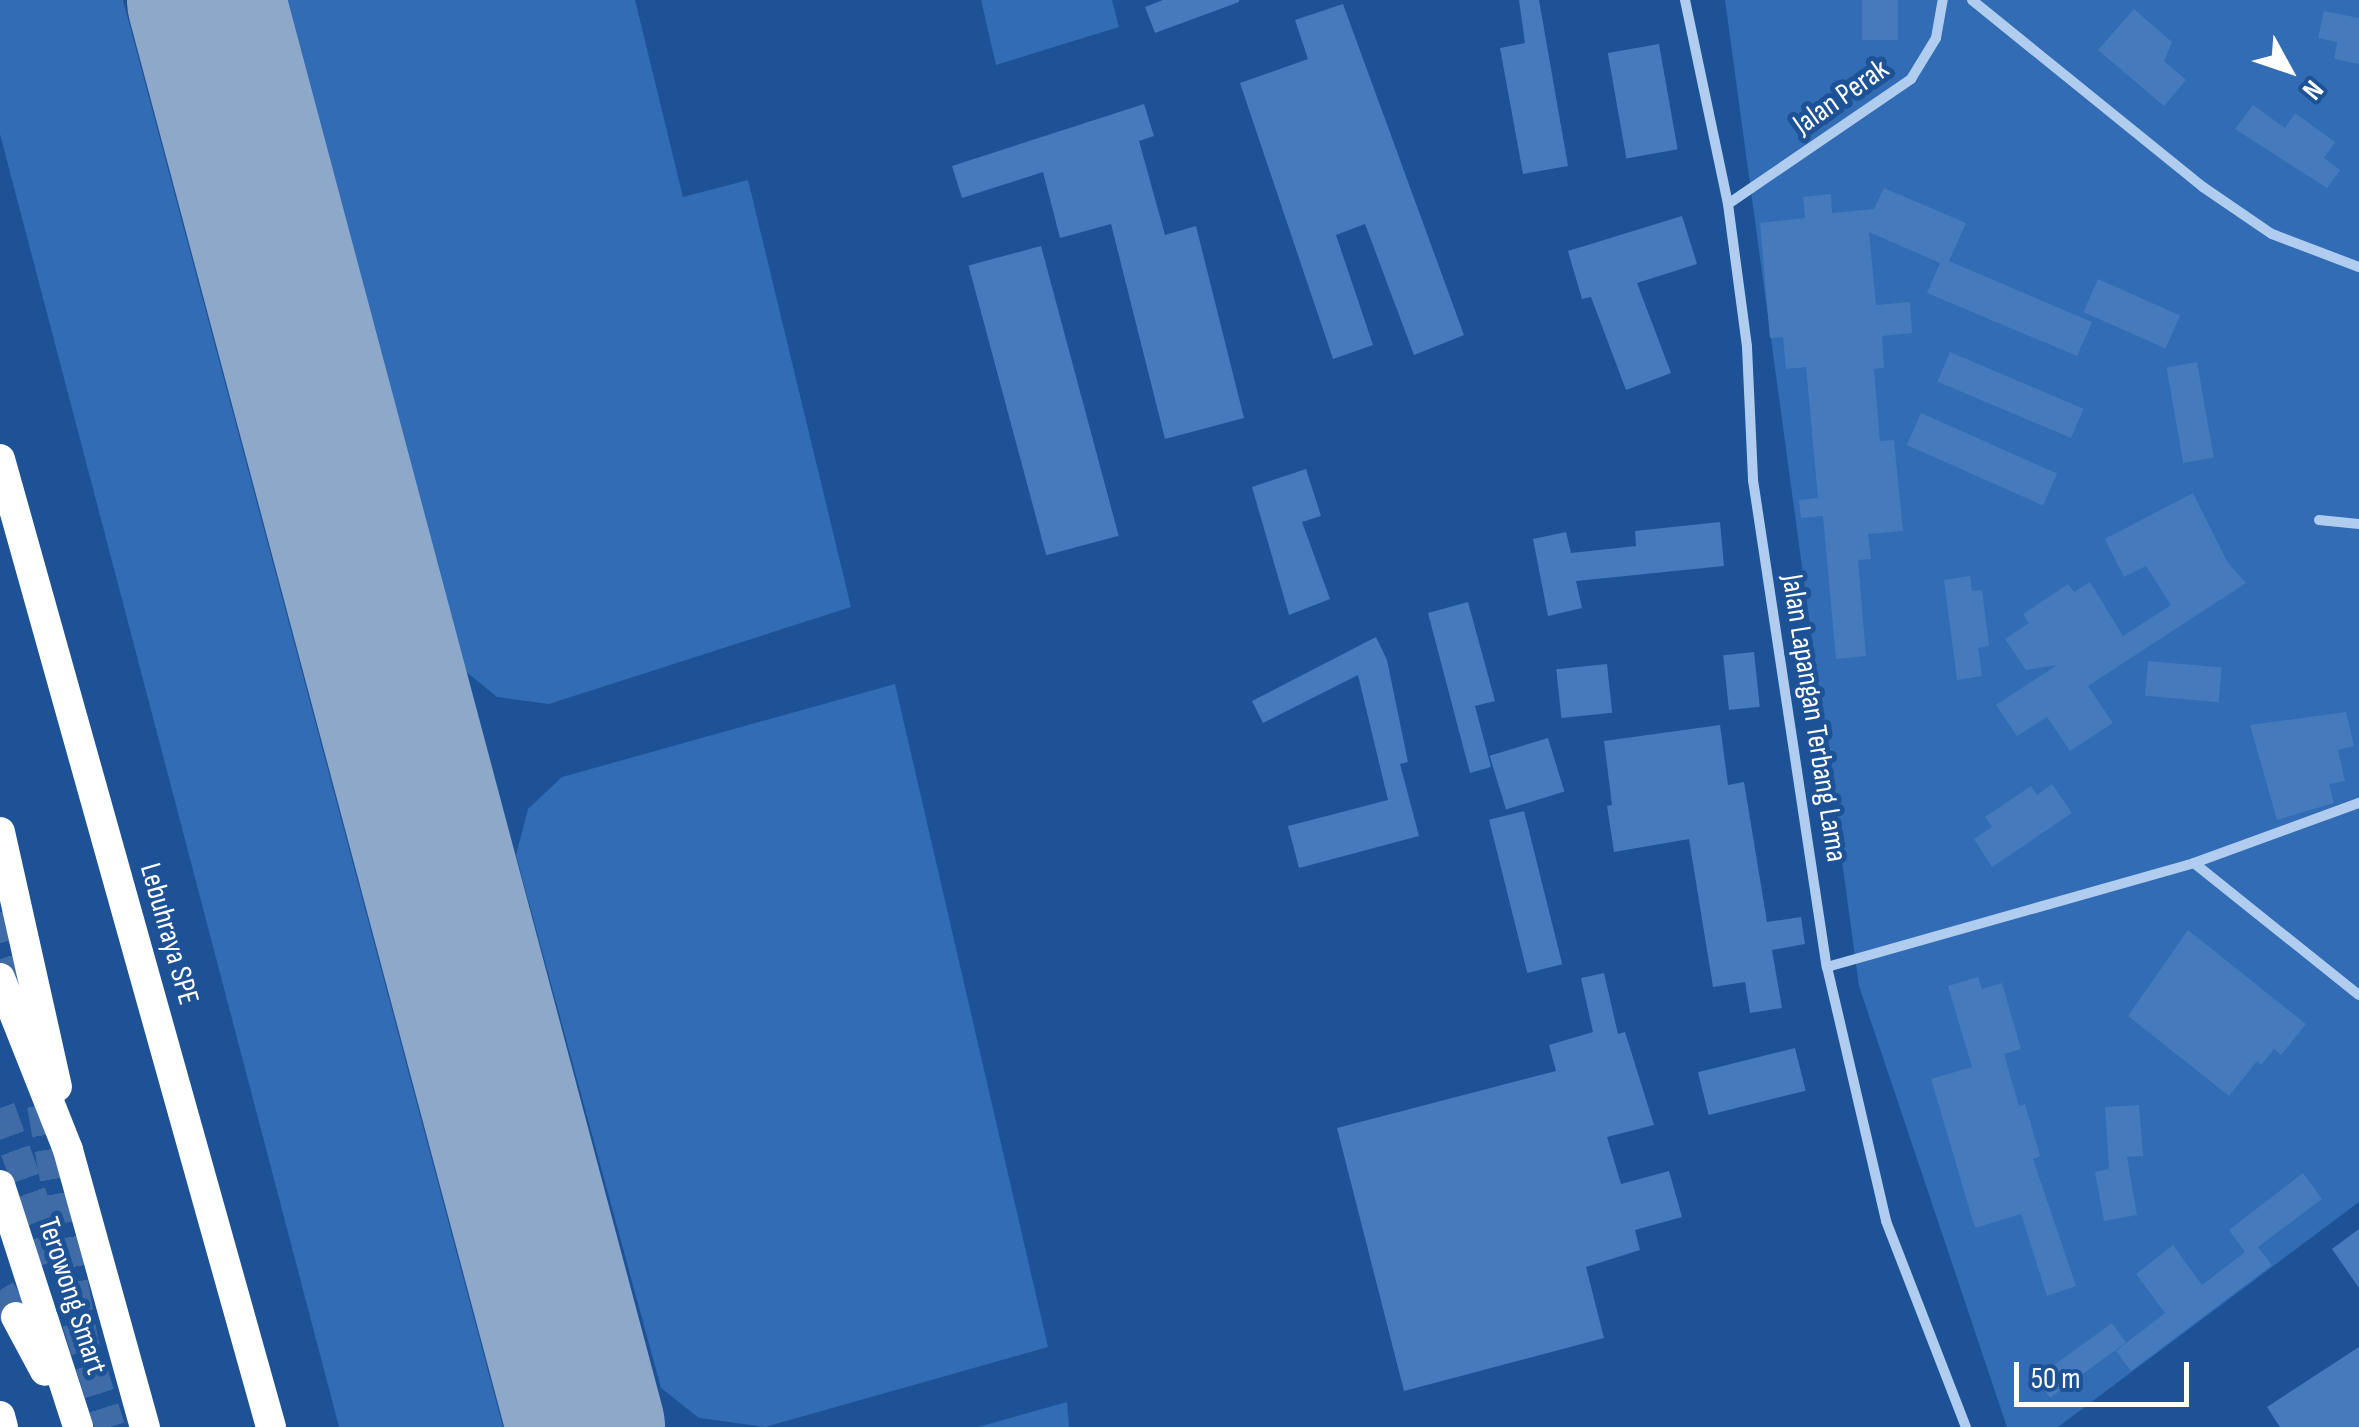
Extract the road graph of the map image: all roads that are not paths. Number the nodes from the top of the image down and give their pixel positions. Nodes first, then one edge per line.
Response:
1 (1685, 0) edge
2 (1943, 0) edge
3 (1972, 0) edge
4 (1728, 204) junction
5 (2359, 267) edge
6 (0, 459) edge
7 (0, 518) edge
8 (2320, 520) dead end
9 (2359, 524) edge
10 (2359, 803) edge
11 (0, 832) edge
12 (2194, 863) junction
13 (1827, 967) junction
14 (0, 978) tunnel mouth
15 (2359, 995) edge
16 (68, 1150) junction
17 (0, 1186) edge
18 (16, 1317) tunnel mouth
19 (0, 1416) edge
20 (3, 1427) edge
21 (76, 1427) edge
22 (144, 1427) edge
23 (254, 1427) edge
24 (271, 1427) edge
25 (1966, 1427) edge

1 - 4 street, Jalan Lapangan Terbang Lama
2 - 4 street, Jalan Perak
3 - 5 street
4 - 13 street, Jalan Lapangan Terbang Lama
6 - 24 highway, Lebuhraya SPE
7 - 23 highway, Lebuhraya SPE
8 - 9 street
10 - 12 street
11 - 16 highway
12 - 13 street
12 - 15 street
13 - 25 street, Jalan Lapangan Terbang Lama
14 - 16 highway
16 - 22 highway
17 - 21 highway, Terowong Smart
18 - 21 highway
19 - 20 highway

